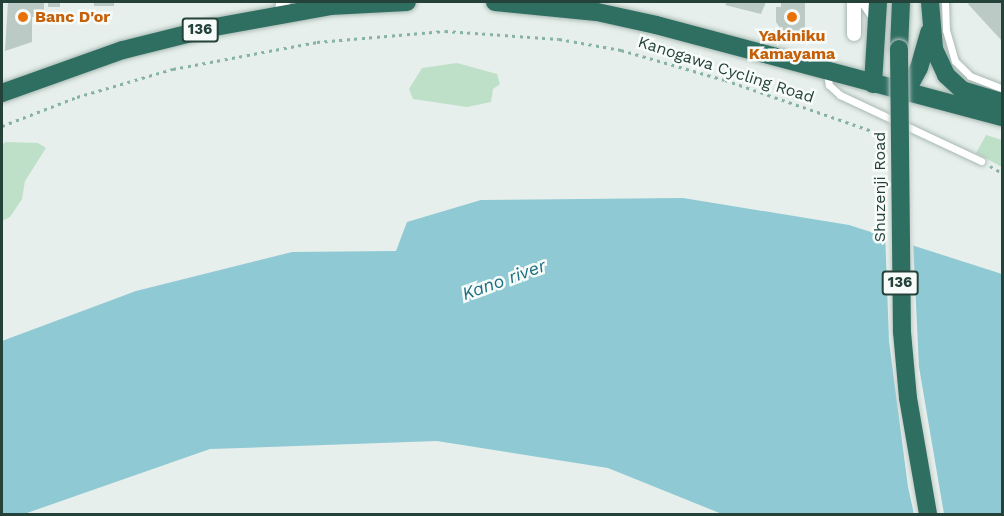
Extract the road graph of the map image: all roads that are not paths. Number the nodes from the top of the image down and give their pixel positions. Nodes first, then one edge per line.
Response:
1 (407, 2) edge
2 (495, 2) edge
3 (854, 2) edge
4 (866, 2) edge
5 (878, 2) edge
6 (901, 2) edge
7 (930, 2) edge
8 (945, 2) edge
9 (283, 8) edge
10 (878, 20) junction
11 (930, 30) junction
12 (854, 34) dead end
13 (827, 73) junction
14 (873, 84) junction
15 (1002, 88) edge
16 (906, 92) junction
17 (2, 93) edge
18 (1002, 102) edge
19 (1002, 117) edge
20 (981, 161) dead end
21 (928, 514) edge

1 - 9 highway, 136
2 - 13 highway
3 - 12 street
4 - 10 street
5 - 10 highway
6 - 21 highway, Shuzenji Road / 136, bridge
7 - 11 highway
8 - 15 lane
9 - 17 highway, 136
10 - 14 highway
11 - 16 highway
11 - 18 highway
13 - 14 highway
13 - 20 lane
14 - 16 highway
16 - 19 highway

